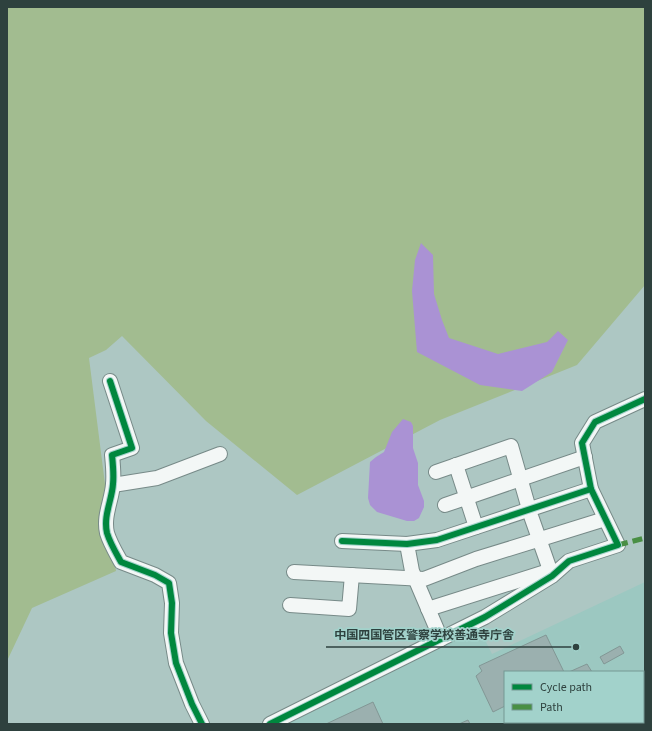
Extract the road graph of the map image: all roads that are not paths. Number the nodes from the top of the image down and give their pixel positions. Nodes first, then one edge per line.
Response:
1 (110, 381) dead end
2 (645, 399) edge
3 (220, 454) dead end
4 (585, 457) junction
5 (456, 465) junction
6 (436, 472) dead end
7 (521, 479) junction
8 (113, 485) junction
9 (591, 488) junction
10 (466, 498) junction
11 (446, 505) dead end
12 (529, 510) junction
13 (605, 519) junction
14 (476, 527) junction
15 (539, 540) junction
16 (342, 541) dead end
17 (407, 544) junction
18 (564, 566) junction
19 (550, 570) junction
20 (294, 572) dead end
21 (352, 575) junction
22 (415, 578) junction
23 (290, 605) dead end
24 (428, 609) junction
25 (441, 639) junction
26 (202, 724) edge
27 (270, 724) edge

1 - 8 street
2 - 4 street
3 - 8 street
4 - 7 street
4 - 9 street
5 - 6 street
5 - 7 street
5 - 10 street
7 - 10 street
7 - 12 street
8 - 26 street
9 - 12 street
9 - 13 street
10 - 11 street
10 - 14 street
12 - 14 street
12 - 15 street
13 - 15 street
13 - 18 street
14 - 17 street
15 - 19 street
15 - 22 street
16 - 17 street
17 - 22 street
18 - 19 street
18 - 25 street
19 - 24 street
20 - 21 street
21 - 22 street
21 - 23 street
22 - 24 street
24 - 25 street
25 - 27 street

